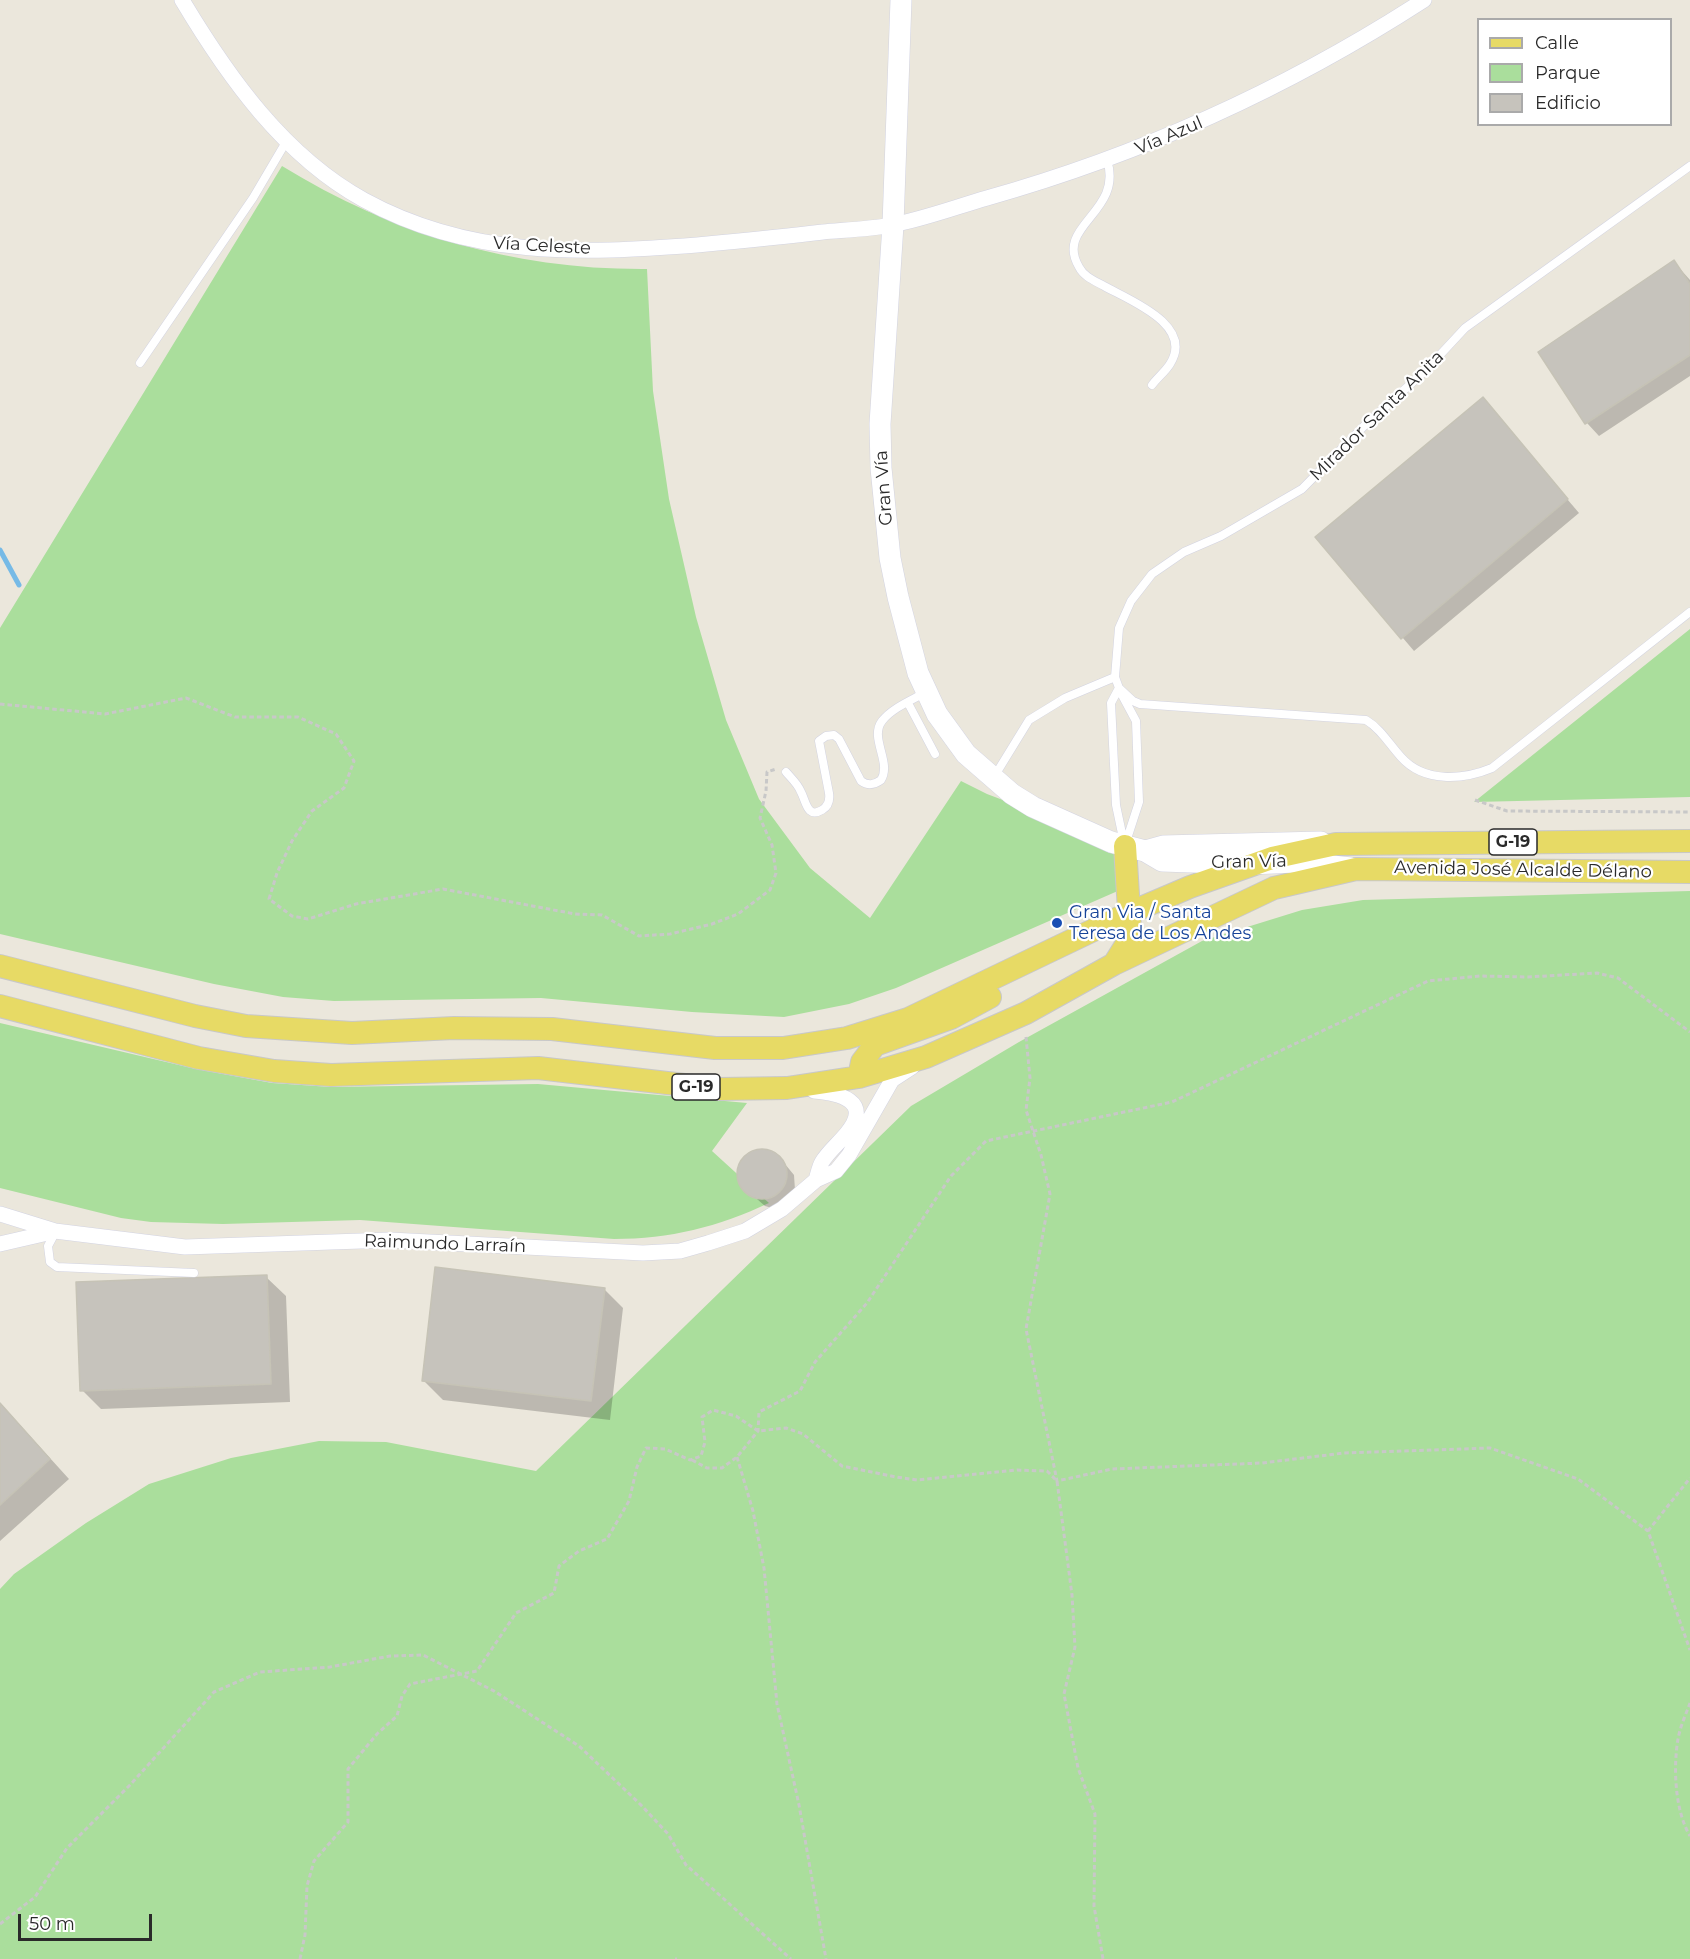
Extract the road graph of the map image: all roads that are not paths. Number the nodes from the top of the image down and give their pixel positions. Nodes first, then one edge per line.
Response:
1 (182, 0) edge
2 (902, 0) edge
3 (1425, 0) edge
4 (286, 142) junction
5 (1107, 160) junction
6 (1690, 166) edge
7 (893, 225) junction
8 (140, 363) dead end
9 (1152, 385) dead end
10 (1690, 612) edge
11 (1115, 677) junction
12 (1119, 688) junction
13 (926, 692) junction
14 (908, 703) junction
15 (934, 754) dead end
16 (786, 772) road end
17 (993, 779) junction
18 (1690, 841) edge
19 (1336, 844) junction
20 (1135, 848) junction
21 (1251, 864) junction
22 (1356, 869) junction
23 (1690, 872) edge
24 (1130, 913) junction
25 (1040, 956) junction
26 (1114, 964) junction
27 (0, 966) edge
28 (0, 1006) edge
29 (926, 1057) junction
30 (859, 1077) junction
31 (787, 1088) junction
32 (849, 1130) junction
33 (816, 1180) junction
34 (0, 1214) edge
35 (55, 1231) junction
36 (0, 1244) edge
37 (194, 1273) dead end

1 - 4 street, Vía Celeste
2 - 7 main road, Gran Vía
3 - 5 street, Vía Azul
4 - 7 street, Vía Celeste
4 - 8 lane
5 - 7 street, Vía Azul
5 - 9 lane
6 - 11 lane, Mirador Santa Anita
7 - 13 main road, Gran Vía
10 - 12 lane
11 - 12 lane, Mirador Santa Anita
11 - 17 lane
12 - 20 lane, Mirador Santa Anita
12 - 20 lane
13 - 14 lane
13 - 17 main road, Gran Vía
14 - 15 lane
14 - 16 lane
17 - 20 main road, Gran Vía
18 - 19 main road, Avenida José Alcalde Délano / G-19
19 - 20 main road, Gran Vía
19 - 21 main road, G-19
20 - 21 main road, Gran Vía
20 - 24 main road
21 - 22 main road, Gran Vía
21 - 24 main road, G-19
22 - 23 main road, Avenida José Alcalde Délano / G-19
22 - 26 main road, G-19
24 - 25 main road, G-19
24 - 26 main road
25 - 27 main road, G-19
25 - 30 main road
26 - 29 main road, G-19
28 - 31 main road, G-19
29 - 30 main road, G-19
29 - 33 street, Raimundo Larraín
30 - 31 main road, G-19
30 - 32 street, Raimundo Larraín
31 - 32 street
32 - 33 street, Raimundo Larraín
33 - 35 street, Raimundo Larraín
34 - 35 street, Raimundo Larraín
35 - 36 street, Raimundo Larraín
35 - 37 lane

